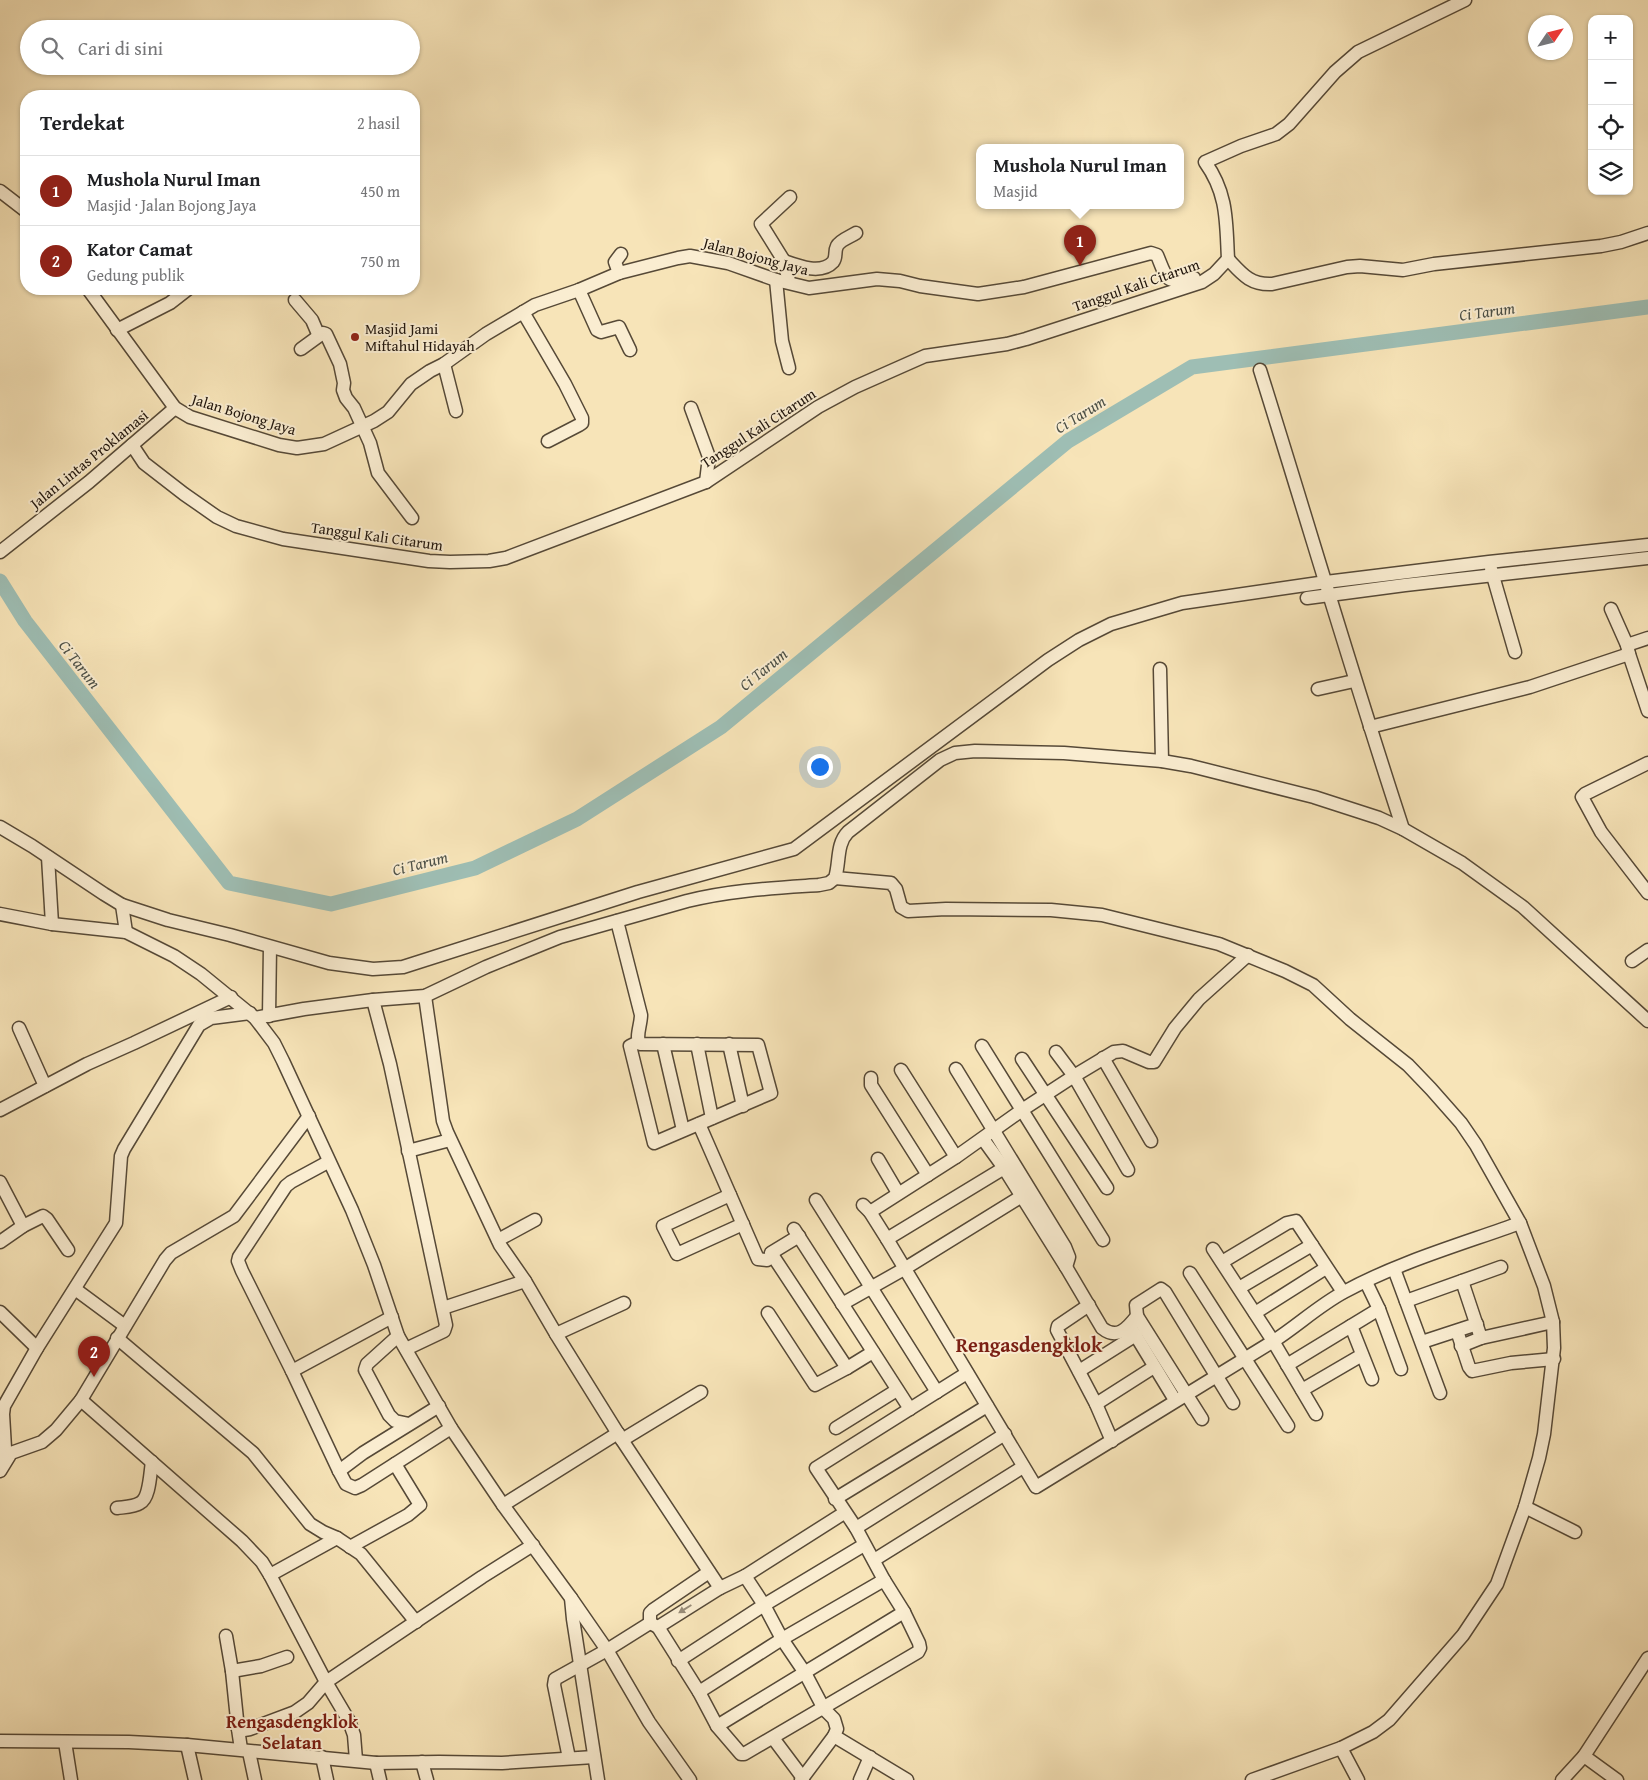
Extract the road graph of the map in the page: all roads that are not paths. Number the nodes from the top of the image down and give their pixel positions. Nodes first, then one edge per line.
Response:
1 (1465, 0) edge
2 (0, 191) edge
3 (790, 197) dead end
4 (20, 206) edge
5 (856, 233) dead end
6 (1648, 233) edge
7 (621, 254) dead end
8 (1228, 259) junction
9 (784, 261) junction
10 (620, 273) junction
11 (1214, 274) junction
12 (783, 281) junction
13 (579, 290) junction
14 (92, 295) edge
15 (180, 295) edge
16 (295, 300) dead end
17 (524, 312) junction
18 (117, 330) junction
19 (318, 334) junction
20 (300, 349) dead end
21 (630, 350) dead end
22 (444, 364) junction
23 (789, 368) dead end
24 (1260, 370) dead end
25 (173, 406) junction
26 (691, 408) dead end
27 (456, 411) dead end
28 (363, 427) junction
29 (548, 441) dead end
30 (132, 445) junction
31 (706, 482) junction
32 (412, 518) dead end
33 (1648, 546) edge
34 (0, 552) edge
35 (1648, 558) edge
36 (1489, 562) junction
37 (1493, 576) junction
38 (1328, 588) junction
39 (1307, 598) dead end
40 (1611, 609) dead end
41 (1648, 638) edge
42 (1628, 650) junction
43 (1515, 652) dead end
44 (1160, 669) dead end
45 (1354, 681) junction
46 (1318, 689) dead end
47 (1648, 711) edge
48 (1370, 727) junction
49 (1162, 761) junction
50 (1648, 763) edge
51 (0, 827) edge
52 (1403, 829) junction
53 (48, 857) junction
54 (835, 878) junction
55 (1648, 894) edge
56 (122, 905) junction
57 (0, 914) edge
58 (617, 922) junction
59 (52, 924) junction
60 (126, 932) junction
61 (270, 947) junction
62 (1648, 950) edge
63 (1248, 955) junction
64 (1632, 961) dead end
65 (425, 996) junction
66 (231, 997) junction
67 (373, 1000) junction
68 (252, 1016) junction
69 (269, 1016) junction
70 (1648, 1021) edge
71 (19, 1028) dead end
72 (638, 1042) junction
73 (662, 1044) junction
74 (697, 1044) junction
75 (729, 1044) junction
76 (982, 1046) dead end
77 (1056, 1052) dead end
78 (1103, 1058) junction
79 (1022, 1059) dead end
80 (956, 1069) dead end
81 (901, 1070) dead end
82 (1074, 1076) junction
83 (870, 1078) dead end
84 (45, 1086) junction
85 (1047, 1094) junction
86 (743, 1106) junction
87 (0, 1110) edge
88 (1022, 1110) junction
89 (308, 1116) junction
90 (712, 1118) junction
91 (699, 1124) junction
92 (684, 1130) junction
93 (995, 1131) junction
94 (983, 1138) junction
95 (450, 1140) junction
96 (1151, 1140) dead end
97 (408, 1151) junction
98 (956, 1158) junction
99 (878, 1159) dead end
100 (328, 1162) junction
101 (1004, 1168) junction
102 (1128, 1170) dead end
103 (928, 1175) junction
104 (0, 1182) edge
105 (1107, 1188) dead end
106 (898, 1193) junction
107 (730, 1195) junction
108 (1022, 1196) junction
109 (816, 1200) dead end
110 (535, 1220) dead end
111 (1520, 1223) junction
112 (743, 1224) junction
113 (23, 1226) junction
114 (887, 1239) junction
115 (498, 1240) junction
116 (1103, 1240) dead end
117 (0, 1242) edge
118 (1312, 1245) junction
119 (1214, 1249) dead end
120 (68, 1250) dead end
121 (774, 1256) junction
122 (1222, 1262) junction
123 (1066, 1267) junction
124 (1501, 1267) dead end
125 (1326, 1268) junction
126 (904, 1269) junction
127 (1394, 1269) junction
128 (1190, 1273) dead end
129 (525, 1281) junction
130 (1462, 1281) junction
131 (1366, 1282) junction
132 (873, 1287) junction
133 (1239, 1288) junction
134 (75, 1289) junction
135 (1343, 1292) junction
136 (1406, 1301) junction
137 (624, 1303) dead end
138 (842, 1304) junction
139 (1089, 1305) junction
140 (443, 1308) junction
141 (1379, 1309) junction
142 (0, 1312) edge
143 (768, 1313) dead end
144 (1255, 1314) junction
145 (392, 1317) junction
146 (1553, 1322) junction
147 (1477, 1324) junction
148 (125, 1326) junction
149 (1134, 1326) junction
150 (1351, 1326) junction
151 (1457, 1331) junction
152 (556, 1334) junction
153 (398, 1336) junction
154 (117, 1338) junction
155 (1481, 1338) junction
156 (1273, 1341) junction
157 (1422, 1342) junction
158 (1461, 1346) junction
159 (37, 1348) junction
160 (406, 1350) junction
161 (873, 1352) junction
162 (1362, 1355) junction
163 (1245, 1357) junction
164 (1554, 1360) junction
165 (1287, 1365) junction
166 (1154, 1367) junction
167 (847, 1368) junction
168 (1401, 1369) dead end
169 (292, 1371) junction
170 (1079, 1371) junction
171 (967, 1373) junction
172 (1218, 1376) junction
173 (1372, 1379) dead end
174 (897, 1390) junction
175 (1302, 1390) junction
176 (701, 1392) dead end
177 (938, 1392) junction
178 (1186, 1393) junction
179 (1440, 1393) dead end
180 (81, 1400) junction
181 (1175, 1400) junction
182 (1233, 1402) dead end
183 (1096, 1404) junction
184 (438, 1406) junction
185 (987, 1406) junction
186 (910, 1409) junction
187 (1316, 1414) dead end
188 (1202, 1419) dead end
189 (409, 1424) junction
190 (1288, 1426) dead end
191 (451, 1428) junction
192 (836, 1428) dead end
193 (1005, 1434) junction
194 (620, 1436) junction
195 (1112, 1441) junction
196 (5, 1452) edge
197 (152, 1462) junction
198 (395, 1464) junction
199 (1023, 1467) junction
200 (0, 1471) edge
201 (339, 1471) junction
202 (835, 1499) junction
203 (503, 1505) junction
204 (1525, 1507) junction
205 (117, 1508) dead end
206 (844, 1512) junction
207 (856, 1528) junction
208 (1575, 1532) dead end
209 (337, 1538) junction
210 (864, 1545) junction
211 (533, 1546) junction
212 (350, 1547) junction
213 (874, 1560) junction
214 (709, 1572) junction
215 (270, 1575) junction
216 (745, 1576) junction
217 (884, 1580) junction
218 (720, 1588) junction
219 (571, 1598) junction
220 (764, 1605) junction
221 (904, 1612) junction
222 (416, 1622) junction
223 (654, 1625) junction
224 (226, 1636) dead end
225 (782, 1639) junction
226 (607, 1650) junction
227 (287, 1657) dead end
228 (1648, 1658) edge
229 (678, 1660) junction
230 (580, 1666) junction
231 (232, 1670) junction
232 (805, 1673) junction
233 (326, 1682) junction
234 (699, 1692) junction
235 (824, 1709) junction
236 (717, 1726) junction
237 (238, 1729) junction
238 (834, 1736) junction
239 (773, 1738) junction
240 (0, 1741) edge
241 (65, 1742) junction
242 (187, 1745) junction
243 (1342, 1748) junction
244 (245, 1750) junction
245 (1584, 1756) junction
246 (322, 1757) junction
247 (594, 1757) junction
248 (870, 1757) junction
249 (568, 1758) junction
250 (356, 1760) junction
251 (376, 1762) junction
252 (422, 1762) junction
253 (1278, 1776) edge
254 (802, 1779) edge
255 (71, 1780) edge
256 (195, 1780) edge
257 (255, 1780) edge
258 (327, 1780) edge
259 (380, 1780) edge
260 (428, 1780) edge
261 (598, 1780) edge
262 (690, 1780) edge
263 (860, 1780) edge
264 (907, 1780) edge
265 (1252, 1780) edge
266 (1358, 1780) edge
267 (1562, 1780) edge
268 (1617, 1780) edge

1 - 8 street
2 - 4 street
3 - 9 street
5 - 9 street
6 - 8 street
7 - 10 street
8 - 11 street, Tanggul Kali Citarum
9 - 12 street
10 - 12 street, Jalan Bojong Jaya
10 - 13 street, Jalan Bojong Jaya
11 - 12 street, Jalan Bojong Jaya
11 - 31 street, Tanggul Kali Citarum
12 - 23 street
13 - 17 street, Jalan Bojong Jaya
13 - 21 street
14 - 18 street
15 - 18 street
16 - 19 street
17 - 22 street, Jalan Bojong Jaya
17 - 29 street
18 - 25 street
19 - 20 street
19 - 28 street
22 - 27 street
22 - 28 street, Jalan Bojong Jaya
24 - 38 street
25 - 28 street, Jalan Bojong Jaya
25 - 30 street, Jalan Lintas Proklamasi
26 - 31 street
28 - 32 street
30 - 31 street, Tanggul Kali Citarum
30 - 34 street, Jalan Lintas Proklamasi
33 - 36 street
35 - 37 street
36 - 37 street
36 - 38 street
37 - 38 street
37 - 43 street
38 - 39 street
38 - 45 street
38 - 61 street
40 - 42 street
41 - 42 street
42 - 47 street
42 - 48 street
44 - 49 street
45 - 46 street
45 - 48 street
48 - 52 street
49 - 52 street
49 - 54 street
50 - 55 street
51 - 53 street
52 - 70 street
53 - 56 street
53 - 59 street
54 - 58 street
54 - 63 street
56 - 60 street
56 - 61 street
57 - 59 street
58 - 65 street
58 - 72 street
59 - 60 street
60 - 66 street
61 - 69 street
62 - 64 street
63 - 78 street
63 - 111 street
65 - 67 street
65 - 95 street
66 - 68 street
66 - 84 street
67 - 69 street
67 - 97 street
68 - 69 street
68 - 89 street
68 - 134 street
71 - 84 street
72 - 73 street
72 - 92 street
73 - 74 street
73 - 92 street
74 - 75 street
74 - 90 street
75 - 86 street
75 - 86 street
76 - 88 street
77 - 82 street
78 - 82 street
78 - 96 street
79 - 85 street
80 - 93 street
81 - 98 street
82 - 85 street
82 - 102 street
83 - 103 street
84 - 87 street
85 - 88 street
85 - 105 street
86 - 90 street
88 - 93 street
88 - 116 street
89 - 100 street
89 - 148 street
90 - 91 street
91 - 92 street
91 - 107 street
93 - 94 street
93 - 123 street
94 - 98 street
94 - 101 street
95 - 97 street
95 - 115 street
97 - 140 street
98 - 103 street
99 - 106 street
100 - 145 street
100 - 169 street
101 - 108 street
101 - 114 street
103 - 106 street
104 - 113 street
106 - 114 street
107 - 112 street
107 - 112 street
108 - 123 street
108 - 126 street
109 - 132 street
110 - 115 street
111 - 127 street
111 - 146 street
112 - 121 street
113 - 117 street
113 - 120 street
114 - 126 street
115 - 129 street
118 - 122 street
118 - 125 street
118 - 133 street
119 - 122 street
121 - 138 street
121 - 167 street
122 - 133 street
123 - 139 street
124 - 130 street
125 - 135 street
125 - 144 street
126 - 132 street
126 - 171 street
127 - 131 street
127 - 136 street
128 - 163 street
129 - 140 street
129 - 152 street
130 - 136 street
130 - 147 street
131 - 135 street
131 - 141 street
132 - 138 street
132 - 177 street
133 - 144 street
134 - 148 street
134 - 159 street
135 - 156 street
136 - 157 street
137 - 152 street
138 - 161 street
139 - 149 street
139 - 170 street
140 - 160 street
141 - 150 street
141 - 168 street
142 - 159 street
143 - 167 street
144 - 156 street
145 - 153 street
145 - 169 street
146 - 155 street
146 - 164 street
147 - 151 street
147 - 155 street
148 - 154 street
149 - 166 street
149 - 170 street
149 - 172 street
149 - 178 street
150 - 162 street
150 - 165 street
151 - 157 street
151 - 158 street
152 - 194 street
153 - 160 street
153 - 189 street
154 - 180 street
154 - 209 street
155 - 158 street
156 - 163 street
156 - 165 street
157 - 179 street
158 - 164 street
159 - 196 street
160 - 184 street
161 - 167 street
161 - 174 street
162 - 173 street
162 - 175 street
163 - 172 street
163 - 190 street
164 - 204 street
165 - 175 street
166 - 181 street
166 - 183 street
169 - 201 street
170 - 183 street
171 - 177 street
171 - 185 street
172 - 178 street
172 - 182 street
174 - 186 street
174 - 192 street
175 - 187 street
176 - 194 street
177 - 186 street
178 - 181 street
178 - 188 street
180 - 196 street
180 - 197 street
181 - 195 street
183 - 195 street
184 - 189 street
184 - 191 street
185 - 193 street
185 - 202 street
186 - 202 street
189 - 201 street
191 - 198 street
191 - 203 street
193 - 199 street
193 - 207 street
194 - 203 street
194 - 214 street
195 - 199 street
196 - 200 street
197 - 205 street
197 - 215 street
198 - 201 street
198 - 212 street
199 - 213 street
202 - 206 street
203 - 211 street
204 - 208 street
204 - 243 street
206 - 207 street
206 - 216 street
207 - 210 street
209 - 212 street
209 - 215 street
210 - 213 street
210 - 220 street
211 - 219 street
211 - 222 street
212 - 222 street
213 - 217 street
214 - 218 street
214 - 223 street
215 - 233 street
216 - 218 street
216 - 220 street
217 - 221 street
217 - 225 street
218 -> 223 street
219 - 226 street
219 - 230 street
220 - 225 street
220 - 229 street
221 - 232 street
221 - 235 street
222 - 233 street
223 - 226 street
223 - 229 street
224 - 231 street
225 - 232 street
225 - 234 street
226 - 230 street
226 - 262 street
227 - 231 street
228 - 245 street
229 - 234 street
230 - 247 street
230 - 249 street
231 - 237 street
232 - 235 street
232 - 236 street
233 - 237 street
233 - 250 street
234 - 236 street
235 - 238 street
235 - 239 street
236 - 239 street
237 - 244 street
238 - 248 street
238 - 254 street
239 - 254 street
240 - 241 street
241 - 242 street
241 - 255 street
242 - 244 street
242 - 256 street
243 - 253 street
243 - 266 street
244 - 246 street
244 - 257 street
245 - 267 street
245 - 268 street
246 - 250 street
246 - 258 street
247 - 249 street
247 - 261 street
248 - 263 street
248 - 264 street
249 - 252 street
250 - 251 street
251 - 252 street
251 - 259 street
252 - 260 street
253 - 265 street

